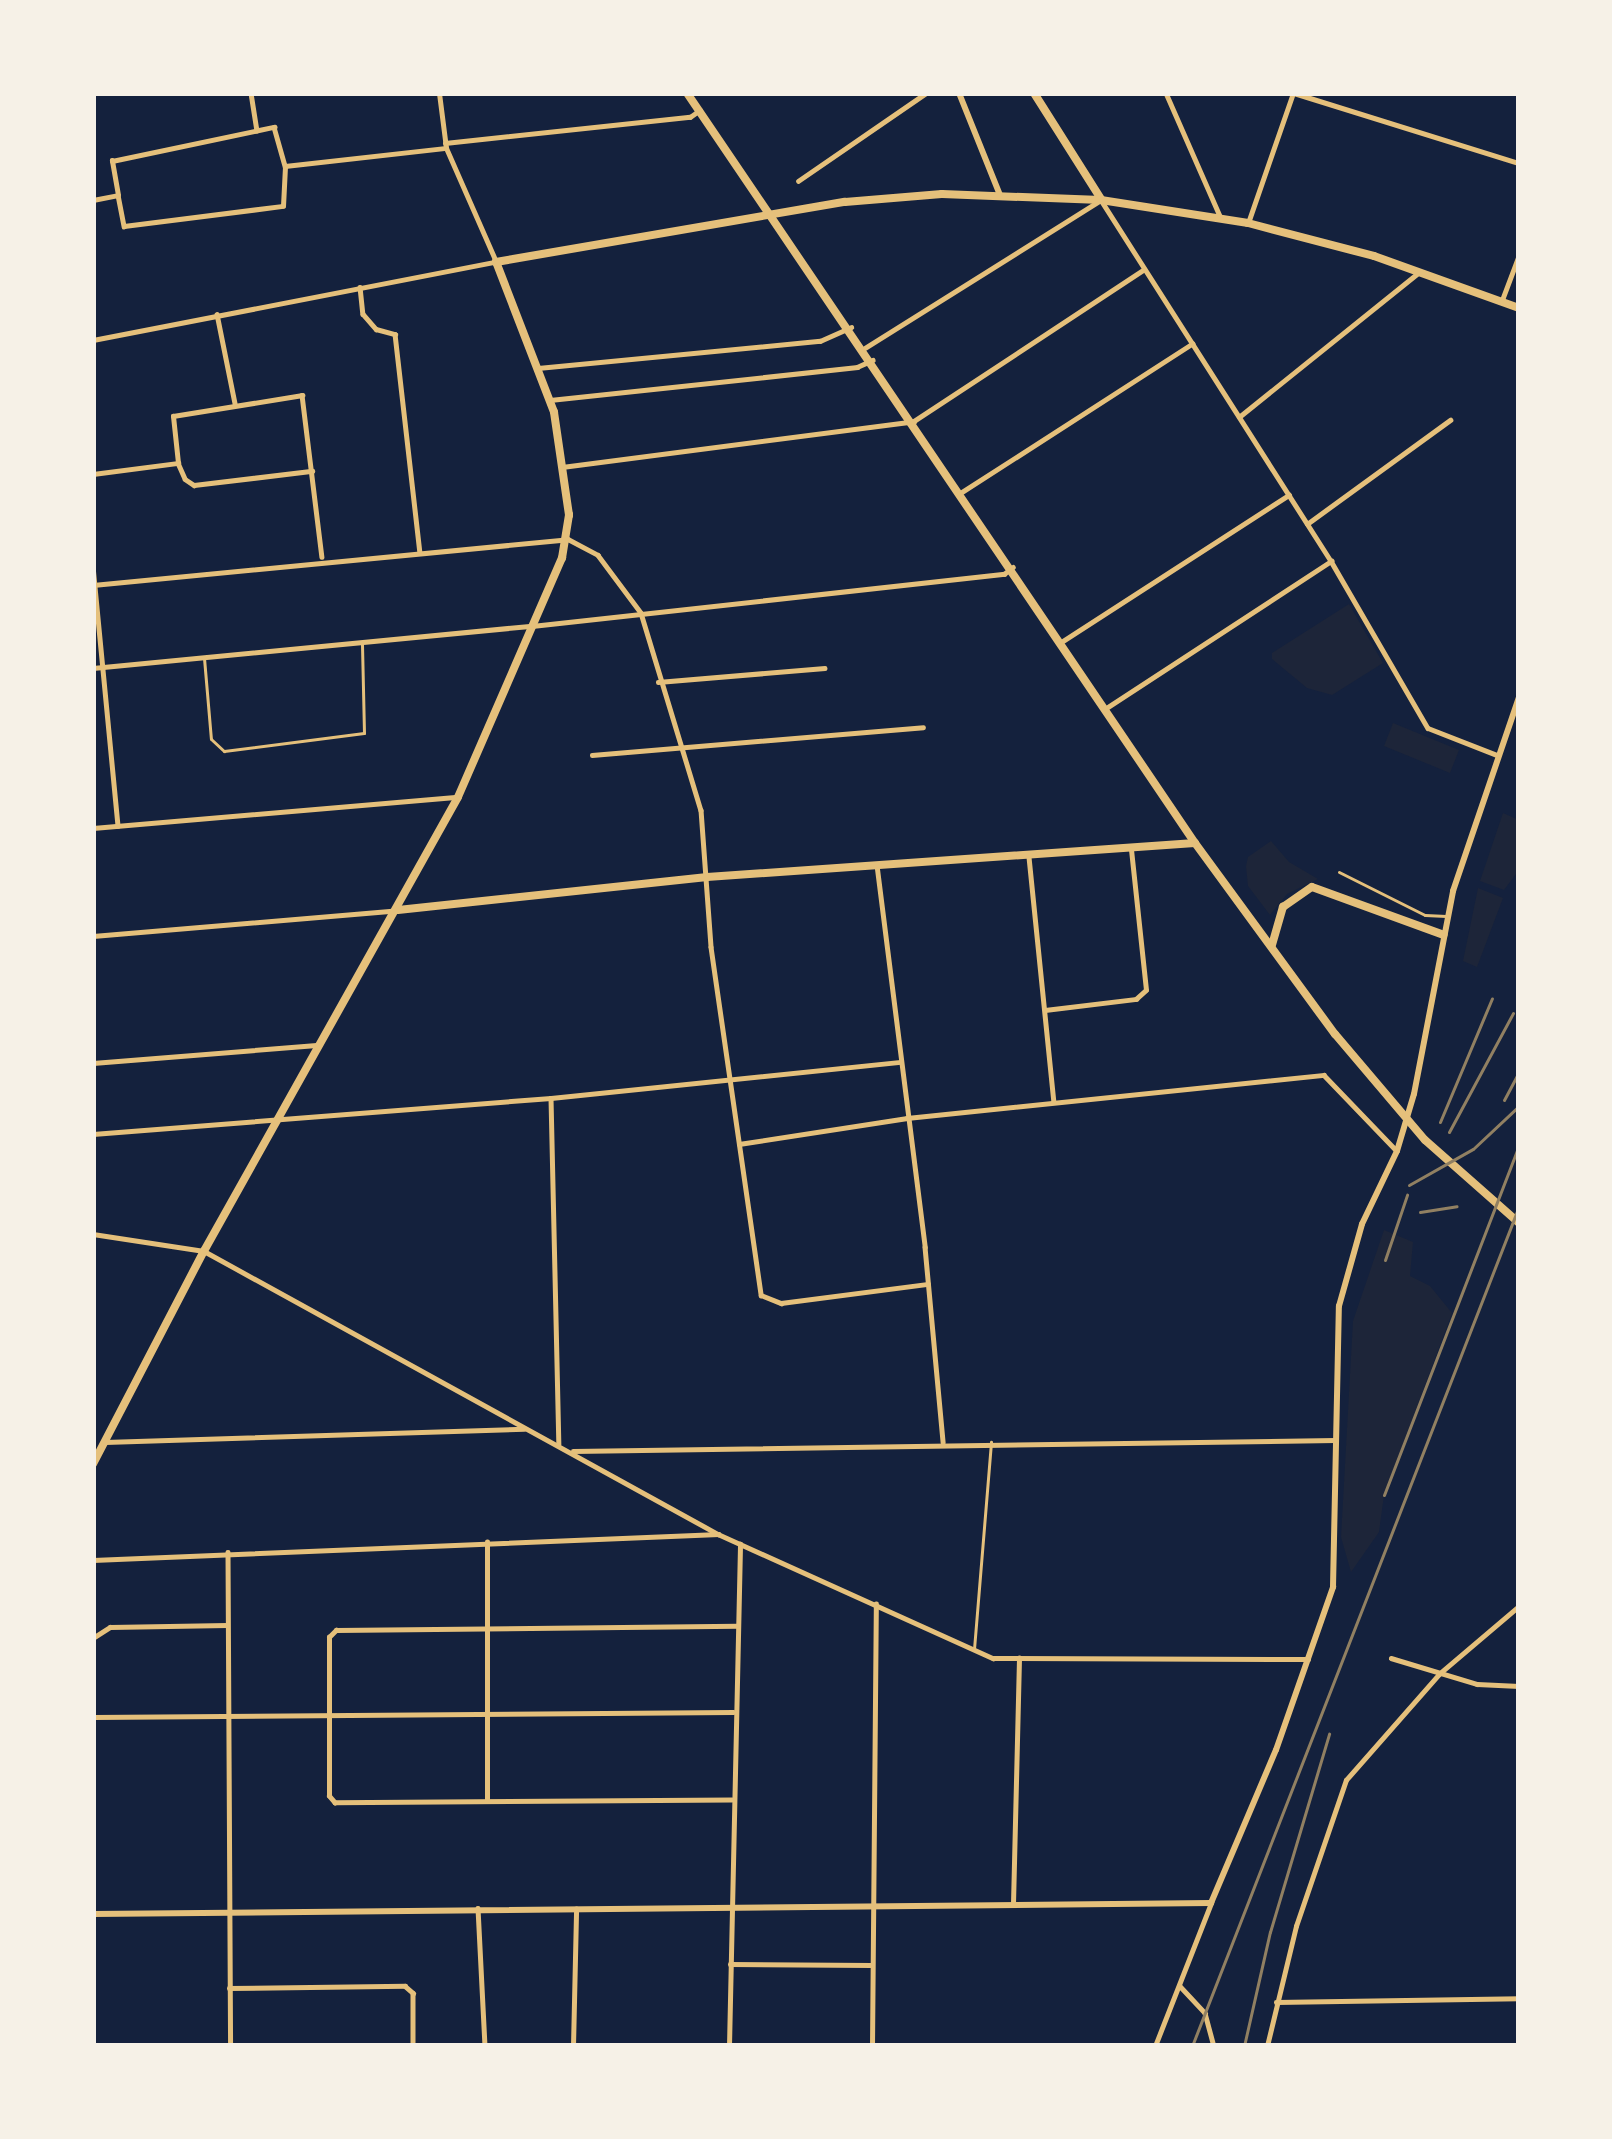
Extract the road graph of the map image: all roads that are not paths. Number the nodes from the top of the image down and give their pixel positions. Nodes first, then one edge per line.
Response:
1 (251, 93) edge
2 (439, 93) edge
3 (687, 93) edge
4 (926, 93) edge
5 (959, 93) edge
6 (1034, 93) edge
7 (1166, 93) edge
8 (1293, 93) edge
9 (700, 110) junction
10 (256, 131) junction
11 (445, 146) junction
12 (1519, 163) edge
13 (285, 166) junction
14 (798, 181) dead end
15 (118, 195) junction
16 (1000, 196) junction
17 (93, 200) edge
18 (1102, 200) junction
19 (773, 213) junction
20 (1220, 216) junction
21 (1248, 223) junction
22 (1519, 255) edge
23 (496, 262) junction
24 (1144, 269) junction
25 (1420, 272) junction
26 (359, 285) junction
27 (1502, 302) junction
28 (1519, 308) edge
29 (217, 314) junction
30 (851, 327) junction
31 (93, 340) edge
32 (1192, 344) junction
33 (865, 348) junction
34 (872, 360) junction
35 (538, 368) junction
36 (550, 400) junction
37 (235, 403) junction
38 (1240, 418) junction
39 (1450, 419) dead end
40 (914, 421) junction
41 (178, 463) junction
42 (562, 467) junction
43 (312, 471) junction
44 (93, 474) edge
45 (962, 492) junction
46 (1288, 495) junction
47 (1306, 524) junction
48 (568, 539) junction
49 (420, 554) junction
50 (322, 559) junction
51 (1331, 561) junction
52 (93, 566) edge
53 (1013, 567) junction
54 (94, 585) edge
55 (640, 614) junction
56 (532, 626) junction
57 (1063, 641) junction
58 (362, 642) junction
59 (204, 657) junction
60 (104, 667) junction
61 (93, 668) edge
62 (824, 668) dead end
63 (658, 682) junction
64 (1519, 697) edge
65 (1108, 707) junction
66 (923, 727) dead end
67 (678, 746) junction
68 (592, 755) dead end
69 (1497, 755) junction
70 (458, 796) junction
71 (118, 826) junction
72 (93, 828) edge
73 (1195, 843) junction
74 (1131, 850) junction
75 (1029, 856) junction
76 (877, 865) junction
77 (1339, 872) dead end
78 (707, 877) junction
79 (396, 910) junction
80 (1448, 915) junction
81 (1444, 935) junction
82 (93, 936) edge
83 (1274, 948) junction
84 (1045, 1010) junction
85 (319, 1045) junction
86 (901, 1062) junction
87 (93, 1063) edge
88 (729, 1077) junction
89 (551, 1098) junction
90 (1054, 1102) junction
91 (907, 1118) junction
92 (278, 1119) junction
93 (93, 1134) edge
94 (739, 1144) junction
95 (1396, 1151) junction
96 (1519, 1223) edge
97 (93, 1234) edge
98 (204, 1251) junction
99 (928, 1284) junction
100 (530, 1429) junction
101 (1335, 1440) junction
102 (105, 1442) junction
103 (943, 1442) junction
104 (991, 1442) junction
105 (559, 1444) junction
106 (572, 1451) junction
107 (93, 1464) edge
108 (718, 1534) junction
109 (488, 1542) junction
110 (740, 1544) junction
111 (228, 1552) junction
112 (93, 1560) edge
113 (876, 1604) junction
114 (1519, 1606) edge
115 (226, 1625) junction
116 (737, 1626) junction
117 (487, 1630) junction
118 (93, 1638) edge
119 (974, 1651) junction
120 (1019, 1658) junction
121 (1390, 1658) dead end
122 (1308, 1659) junction
123 (1439, 1674) junction
124 (1519, 1686) edge
125 (486, 1712) junction
126 (733, 1712) junction
127 (329, 1714) junction
128 (230, 1715) junction
129 (93, 1717) edge
130 (487, 1800) junction
131 (732, 1801) junction
132 (1012, 1904) junction
133 (1211, 1904) junction
134 (871, 1905) junction
135 (478, 1908) junction
136 (728, 1908) junction
137 (576, 1909) junction
138 (230, 1912) junction
139 (93, 1914) edge
140 (730, 1964) junction
141 (872, 1965) junction
142 (1180, 1986) junction
143 (230, 1988) junction
144 (1519, 1998) edge
145 (1276, 2002) junction
146 (231, 2046) edge
147 (412, 2046) edge
148 (485, 2046) edge
149 (573, 2046) edge
150 (729, 2046) edge
151 (872, 2046) edge
152 (1155, 2046) edge
153 (1214, 2046) edge
154 (1268, 2046) edge

1 - 10 street
2 - 11 street
3 - 9 main road
4 - 14 street
5 - 16 street
6 - 18 main road
7 - 20 street
8 - 12 street
8 - 21 street
9 - 11 street
9 - 19 main road
10 - 13 street
10 - 15 street
11 - 13 street
11 - 23 street
13 - 15 street
15 - 17 street
16 - 18 main road
16 - 19 main road
18 - 20 main road
18 - 24 street
18 - 33 street
19 - 23 main road
19 - 30 main road
20 - 21 main road
21 - 25 main road
22 - 27 street
23 - 26 street
23 - 35 main road
24 - 32 street
24 - 40 street
25 - 27 main road
25 - 38 street
26 - 29 street
26 - 49 street
27 - 28 main road
29 - 31 street
29 - 37 street
30 - 33 main road
30 - 35 street
32 - 38 street
32 - 45 street
33 - 34 main road
34 - 36 street
34 - 40 main road
35 - 36 main road
36 - 42 main road
37 - 41 street
37 - 43 street
38 - 46 street
39 - 47 street
40 - 42 street
40 - 45 main road
41 - 43 street
41 - 44 street
42 - 48 main road
43 - 50 street
45 - 53 main road
46 - 47 street
46 - 57 street
47 - 51 street
48 - 49 street
48 - 55 street
48 - 56 main road
49 - 50 street
50 - 54 street
51 - 65 street
51 - 69 street
52 - 54 street
53 - 55 street
53 - 57 main road
54 - 60 street
55 - 56 street
55 - 63 street
56 - 58 street
56 - 70 main road
57 - 65 main road
58 - 59 street
58 - 59 lane
59 - 60 street
60 - 61 street
60 - 71 street
62 - 63 street
63 - 67 street
64 - 69 street
65 - 73 main road
66 - 67 street
67 - 68 street
67 - 78 street
69 - 80 street
70 - 71 street
70 - 79 main road
71 - 72 street
73 - 74 main road
73 - 83 main road
74 - 75 main road
74 - 84 street
75 - 76 main road
75 - 84 street
76 - 78 main road
76 - 86 street
77 - 80 lane
78 - 79 main road
78 - 88 street
79 - 82 street
79 - 85 main road
80 - 81 street
81 - 83 main road
81 - 95 street
83 - 96 main road
84 - 90 street
85 - 87 street
85 - 92 main road
86 - 88 street
86 - 91 street
88 - 89 street
88 - 94 street
89 - 92 street
89 - 105 street
90 - 91 street
90 - 95 street
91 - 94 street
91 - 99 street
92 - 93 street
92 - 98 main road
94 - 99 street
95 - 101 street
97 - 98 street
98 - 100 street
98 - 102 main road
99 - 103 street
100 - 102 street
100 - 105 street
101 - 104 street
101 - 122 street
102 - 107 main road
103 - 104 street
103 - 106 street
104 - 119 lane
105 - 106 street
106 - 108 street
108 - 109 street
108 - 110 street
109 - 111 street
109 - 117 street
110 - 113 street
110 - 116 street
111 - 112 street
111 - 115 street
113 - 119 street
113 - 134 street
114 - 123 street
115 - 118 street
115 - 128 street
116 - 117 street
116 - 126 street
117 - 125 street
117 - 127 street
119 - 120 street
120 - 122 street
120 - 132 street
121 - 123 street
122 - 133 street
123 - 124 street
123 - 145 street
125 - 126 street
125 - 127 street
125 - 130 street
126 - 131 street
127 - 128 street
127 - 130 street
128 - 129 street
128 - 138 street
130 - 131 street
131 - 136 street
132 - 133 street
132 - 134 street
133 - 142 street
134 - 136 street
134 - 141 street
135 - 137 street
135 - 138 street
135 - 148 street
136 - 137 street
136 - 140 street
137 - 149 street
138 - 139 street
138 - 143 street
140 - 141 street
140 - 150 street
141 - 151 street
142 - 152 street
142 - 153 street
143 - 146 street
143 - 147 street
144 - 145 street
145 - 154 street

